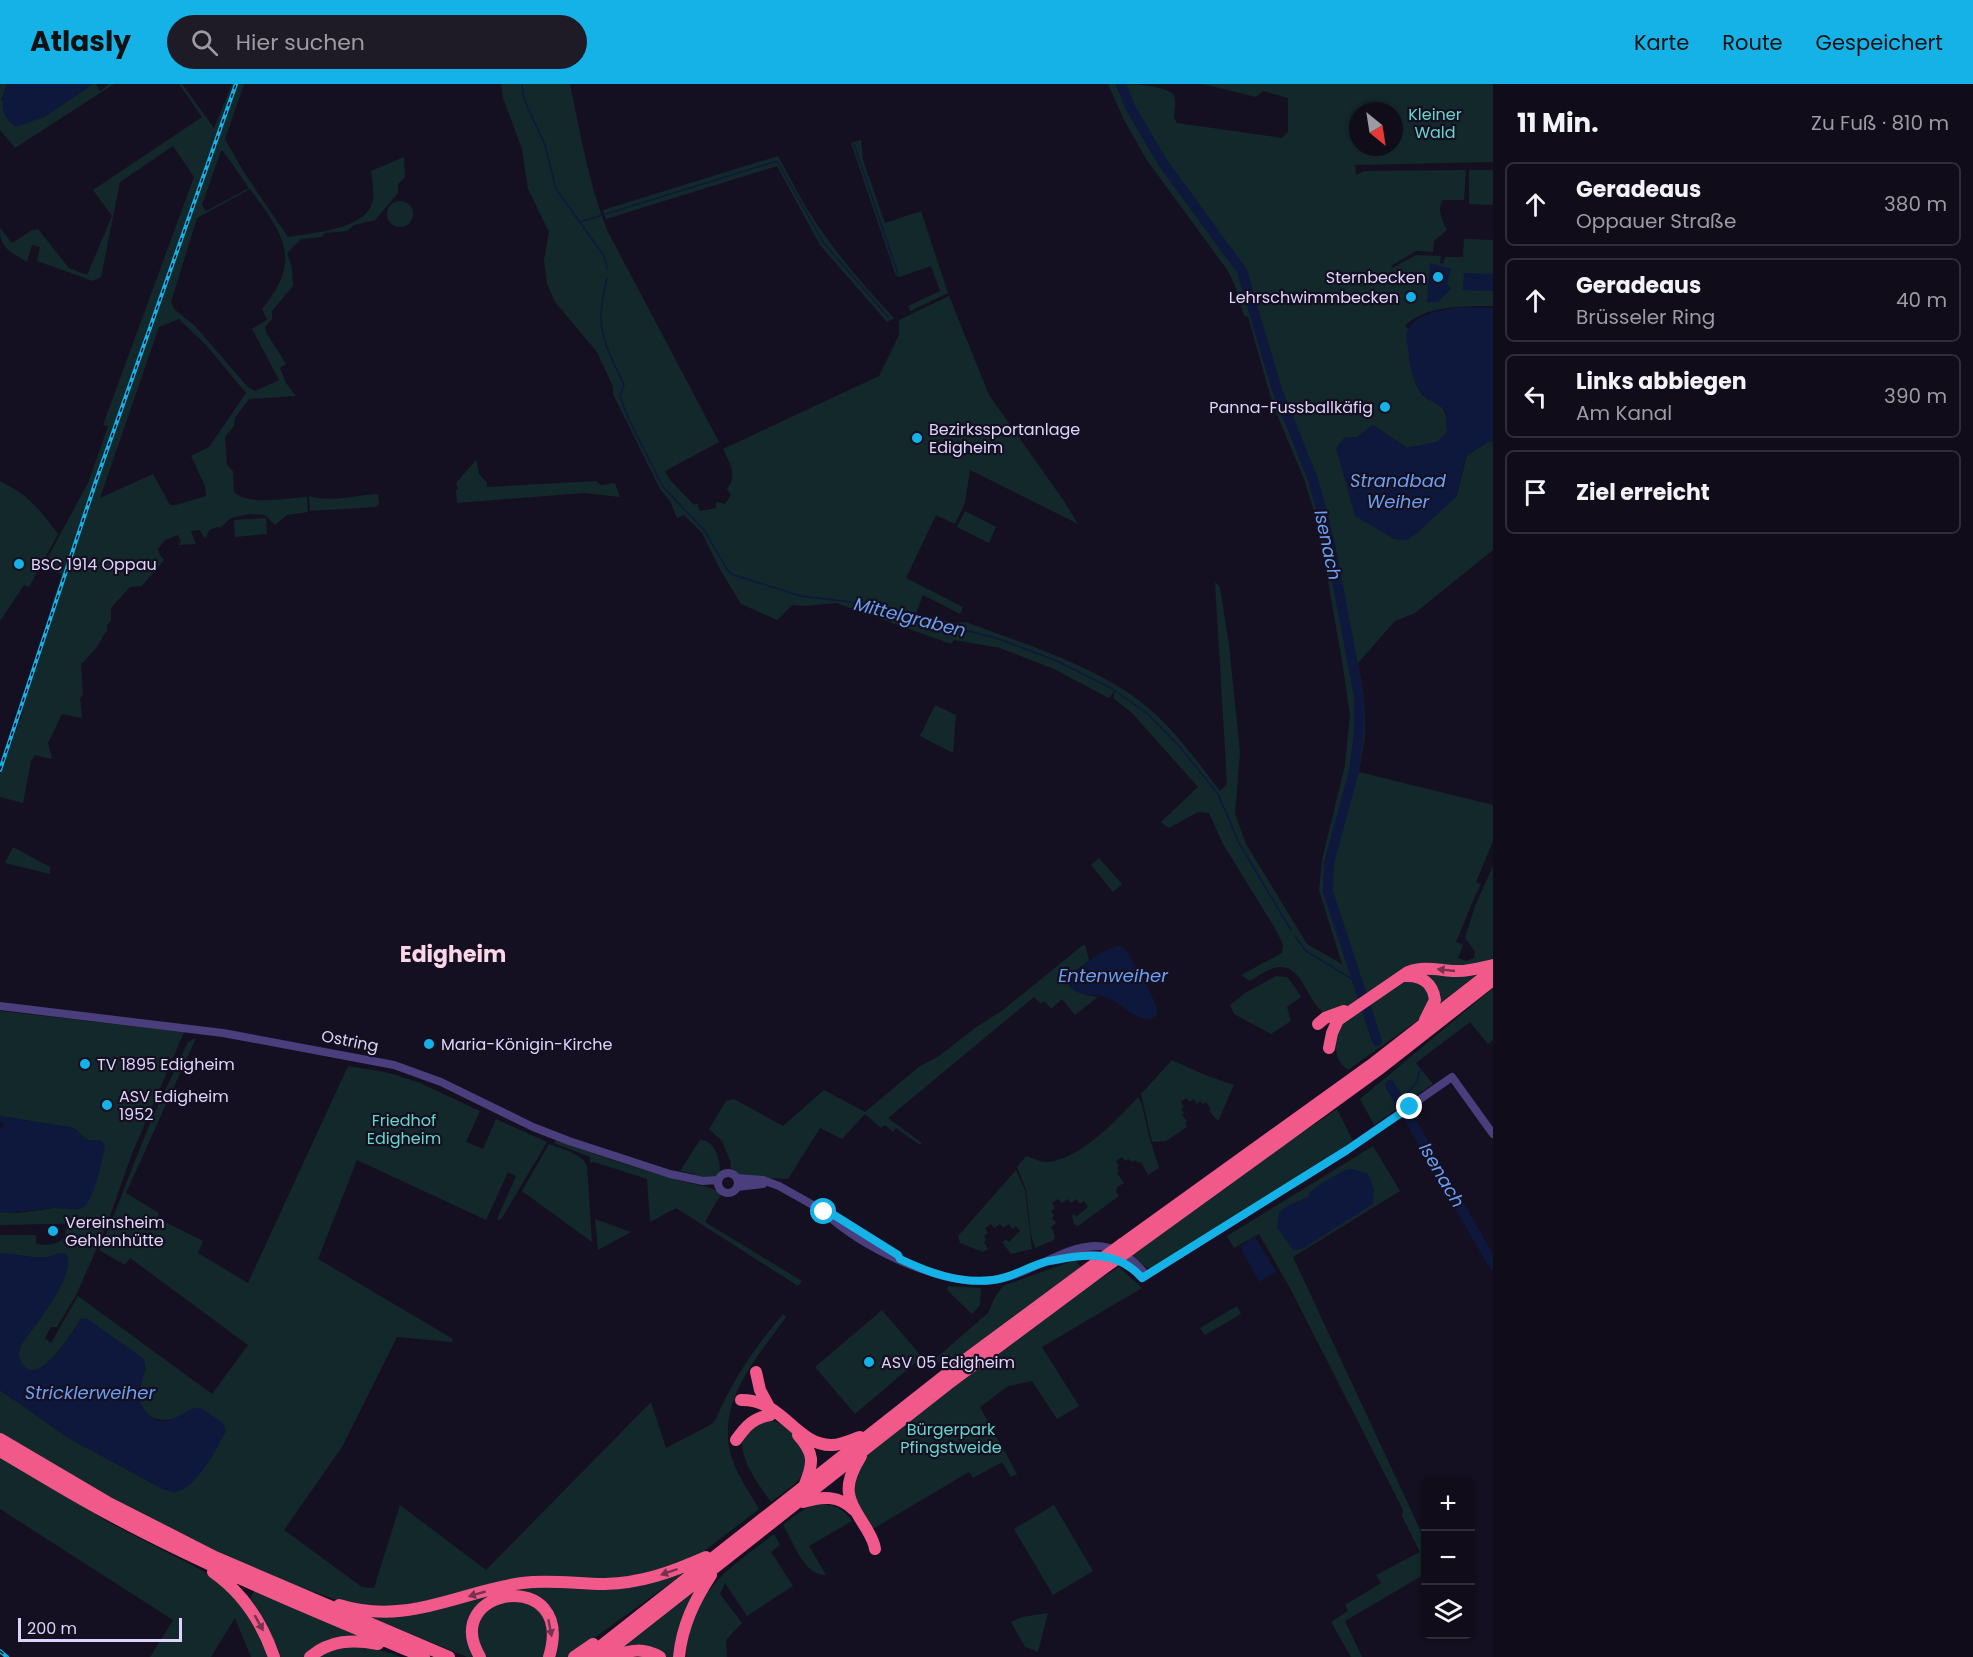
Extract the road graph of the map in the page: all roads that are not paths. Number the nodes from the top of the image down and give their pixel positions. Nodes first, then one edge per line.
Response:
1 (1493, 968) edge
2 (1400, 976) junction
3 (1493, 980) edge
4 (0, 1006) edge
5 (1354, 1006) junction
6 (1338, 1020) junction
7 (1420, 1028) junction
8 (1329, 1048) dead end
9 (1353, 1083) junction
10 (1493, 1134) edge
11 (737, 1183) junction
12 (718, 1184) junction
13 (1115, 1255) junction
14 (756, 1372) dead end
15 (769, 1410) junction
16 (869, 1434) junction
17 (0, 1439) edge
18 (736, 1440) dead end
19 (864, 1449) junction
20 (0, 1451) edge
21 (804, 1486) junction
22 (795, 1504) junction
23 (857, 1515) junction
24 (723, 1550) junction
25 (875, 1550) dead end
26 (198, 1559) junction
27 (717, 1565) junction
28 (255, 1580) junction
29 (307, 1598) junction
30 (626, 1626) junction
31 (397, 1646) junction
32 (274, 1657) edge
33 (310, 1657) edge
34 (424, 1657) edge
35 (449, 1657) edge
36 (480, 1657) edge
37 (549, 1657) edge
38 (574, 1657) edge
39 (587, 1657) edge
40 (601, 1657) edge
41 (614, 1657) edge
42 (660, 1657) edge
43 (680, 1657) edge

1 -> 2 highway
1 - 7 highway
2 - 5 highway
2 - 7 highway
3 - 9 highway
4 - 12 street, Ostring
5 - 6 highway
5 - 6 highway
6 - 8 highway
7 - 9 highway
9 - 13 highway
10 - 13 street
11 - 12 street
11 - 12 street
11 - 13 street
13 - 16 highway
13 - 19 highway
14 - 15 highway
15 - 16 highway
15 - 18 highway
15 - 21 highway
16 - 21 highway
17 - 28 highway
19 - 22 highway
19 - 23 highway
20 - 26 highway
21 - 24 highway
22 - 23 highway
22 - 27 highway
23 - 25 highway
24 -> 29 highway
24 - 30 highway
26 - 28 highway
26 -> 32 highway
27 - 40 highway
27 - 43 highway
28 - 29 highway
28 - 31 highway
29 - 35 highway
30 - 38 highway
30 - 39 highway
31 - 33 highway
31 - 34 highway
36 -> 37 highway
41 - 42 highway

